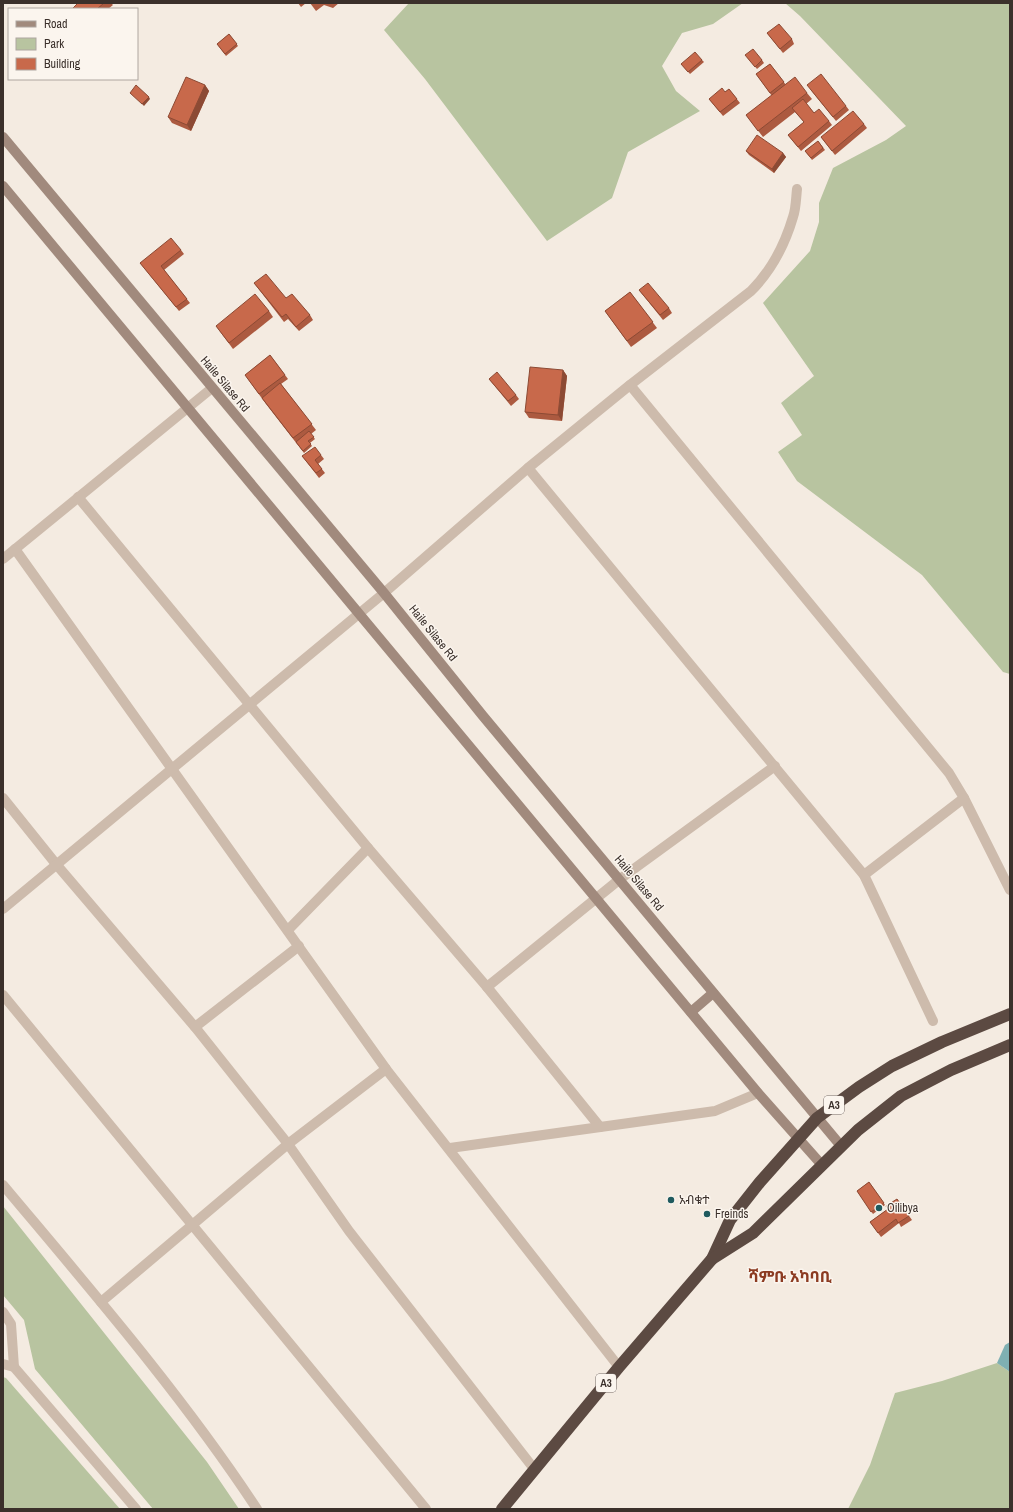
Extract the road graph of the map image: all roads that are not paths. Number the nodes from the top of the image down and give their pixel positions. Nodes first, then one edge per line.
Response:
1 (3, 137) edge
2 (3, 186) edge
3 (797, 189) dead end
4 (630, 385) junction
5 (212, 388) junction
6 (189, 407) junction
7 (528, 468) junction
8 (78, 497) junction
9 (15, 549) junction
10 (3, 559) edge
11 (384, 593) junction
12 (358, 613) junction
13 (248, 705) junction
14 (775, 766) junction
15 (172, 768) junction
16 (3, 798) edge
17 (964, 798) junction
18 (368, 848) junction
19 (56, 864) junction
20 (864, 875) junction
21 (620, 879) junction
22 (1010, 890) edge
23 (596, 897) junction
24 (3, 909) edge
25 (288, 930) junction
26 (299, 946) junction
27 (487, 987) junction
28 (713, 993) junction
29 (3, 995) edge
30 (691, 1012) junction
31 (1010, 1014) edge
32 (933, 1021) dead end
33 (195, 1027) junction
34 (1010, 1045) edge
35 (386, 1068) junction
36 (758, 1093) junction
37 (817, 1118) junction
38 (600, 1127) junction
39 (798, 1139) junction
40 (288, 1144) junction
41 (841, 1146) junction
42 (450, 1148) junction
43 (821, 1164) junction
44 (3, 1185) edge
45 (194, 1225) junction
46 (712, 1259) junction
47 (101, 1302) junction
48 (3, 1312) edge
49 (3, 1364) edge
50 (14, 1367) junction
51 (619, 1367) junction
52 (535, 1470) junction
53 (136, 1509) edge
54 (257, 1509) edge
55 (426, 1509) edge
56 (502, 1509) edge

1 - 5 main road, Haile Silase Rd
2 - 6 main road
3 - 4 street
4 - 7 street
4 - 17 street
5 - 6 street
5 - 11 main road, Haile Silase Rd
6 - 8 street
6 - 12 main road
7 - 11 street
7 - 14 street
8 - 9 street
8 - 13 street
9 - 10 street
9 - 15 street
11 - 12 street
11 - 21 main road, Haile Silase Rd
12 - 13 street
12 - 23 main road
13 - 15 street
13 - 18 street
14 - 20 street
14 - 21 street
15 - 19 street
15 - 25 street
16 - 19 street
17 - 20 street
17 - 22 street
18 - 25 street
18 - 27 street
19 - 24 street
19 - 33 street
20 - 32 street
21 - 23 street
21 - 28 main road, Haile Silase Rd
23 - 27 street
23 - 30 main road
25 - 26 street
26 - 33 street
26 - 35 street
27 - 38 street
28 - 30 main road
28 - 37 main road, Haile Silase Rd
29 - 45 street
30 - 36 main road
31 - 37 highway, A3
33 - 40 street
34 - 41 highway, A3
35 - 40 street
35 - 42 street
36 - 38 street
36 - 39 main road
37 - 39 highway, A3
37 - 41 main road, Haile Silase Rd
38 - 42 street
39 - 43 main road
39 - 46 highway, A3
40 - 45 street
40 - 52 street
41 - 43 highway, A3
42 - 51 street
43 - 46 highway, A3
44 - 47 street
45 - 47 street
45 - 55 street
46 - 51 highway, A3
47 - 54 street
48 - 50 street
49 - 50 street
50 - 53 street
51 - 52 highway, A3
52 - 56 highway, A3

